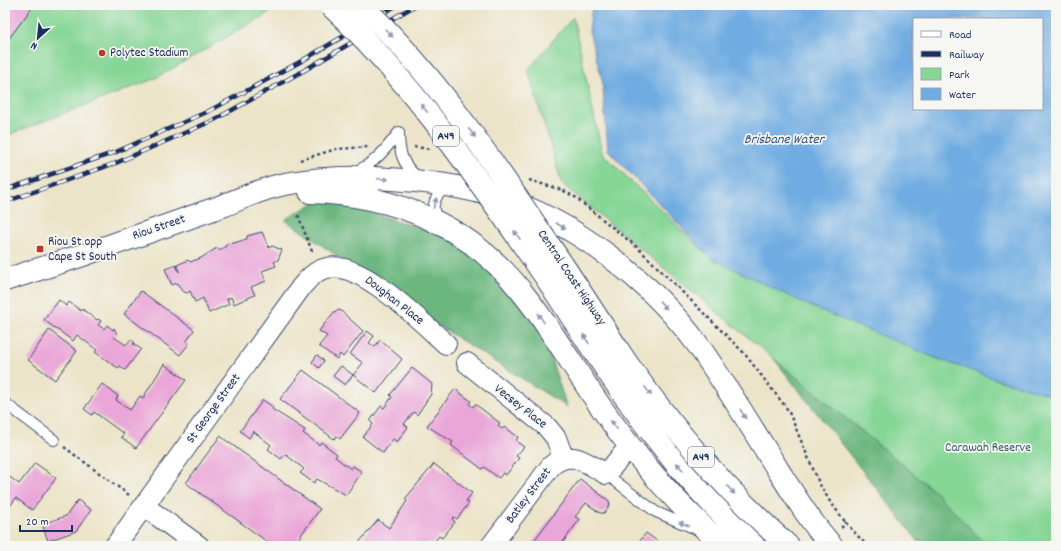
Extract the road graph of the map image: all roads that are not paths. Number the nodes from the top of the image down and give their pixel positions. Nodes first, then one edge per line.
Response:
1 (330, 5) edge
2 (361, 5) edge
3 (332, 178) junction
4 (439, 185) junction
5 (222, 206) junction
6 (440, 223) junction
7 (556, 273) junction
8 (314, 274) joint
9 (5, 280) edge
10 (446, 344) dead end
11 (467, 364) dead end
12 (5, 403) edge
13 (54, 440) road end
14 (630, 446) junction
15 (563, 457) junction
16 (606, 474) junction
17 (144, 506) junction
18 (718, 541) edge
19 (828, 542) edge
20 (115, 546) edge
21 (199, 546) edge
22 (491, 546) edge
23 (754, 546) edge
24 (788, 546) edge

7 -> 1 main road, Central Coast Highway / A49, bridge
2 -> 7 main road, Central Coast Highway / A49, bridge
3 -> 4 main road
3 - 4 lane
3 - 5 main road
6 -> 4 lane
4 -> 19 main road
5 - 6 main road
5 - 9 main road, Riou Street
14 -> 6 main road
23 -> 7 main road, Central Coast Highway / A49
7 -> 24 main road, Central Coast Highway / A49
8 - 10 street, Doughan Place
8 - 17 street, St George Street
11 - 15 street, Vecsey Place
12 - 13 lane
14 - 16 street
14 - 18 main road
15 - 16 street, Batley Street
15 - 22 street, Batley Street
18 -> 16 lane
17 - 20 street, St George Street
17 - 21 street

